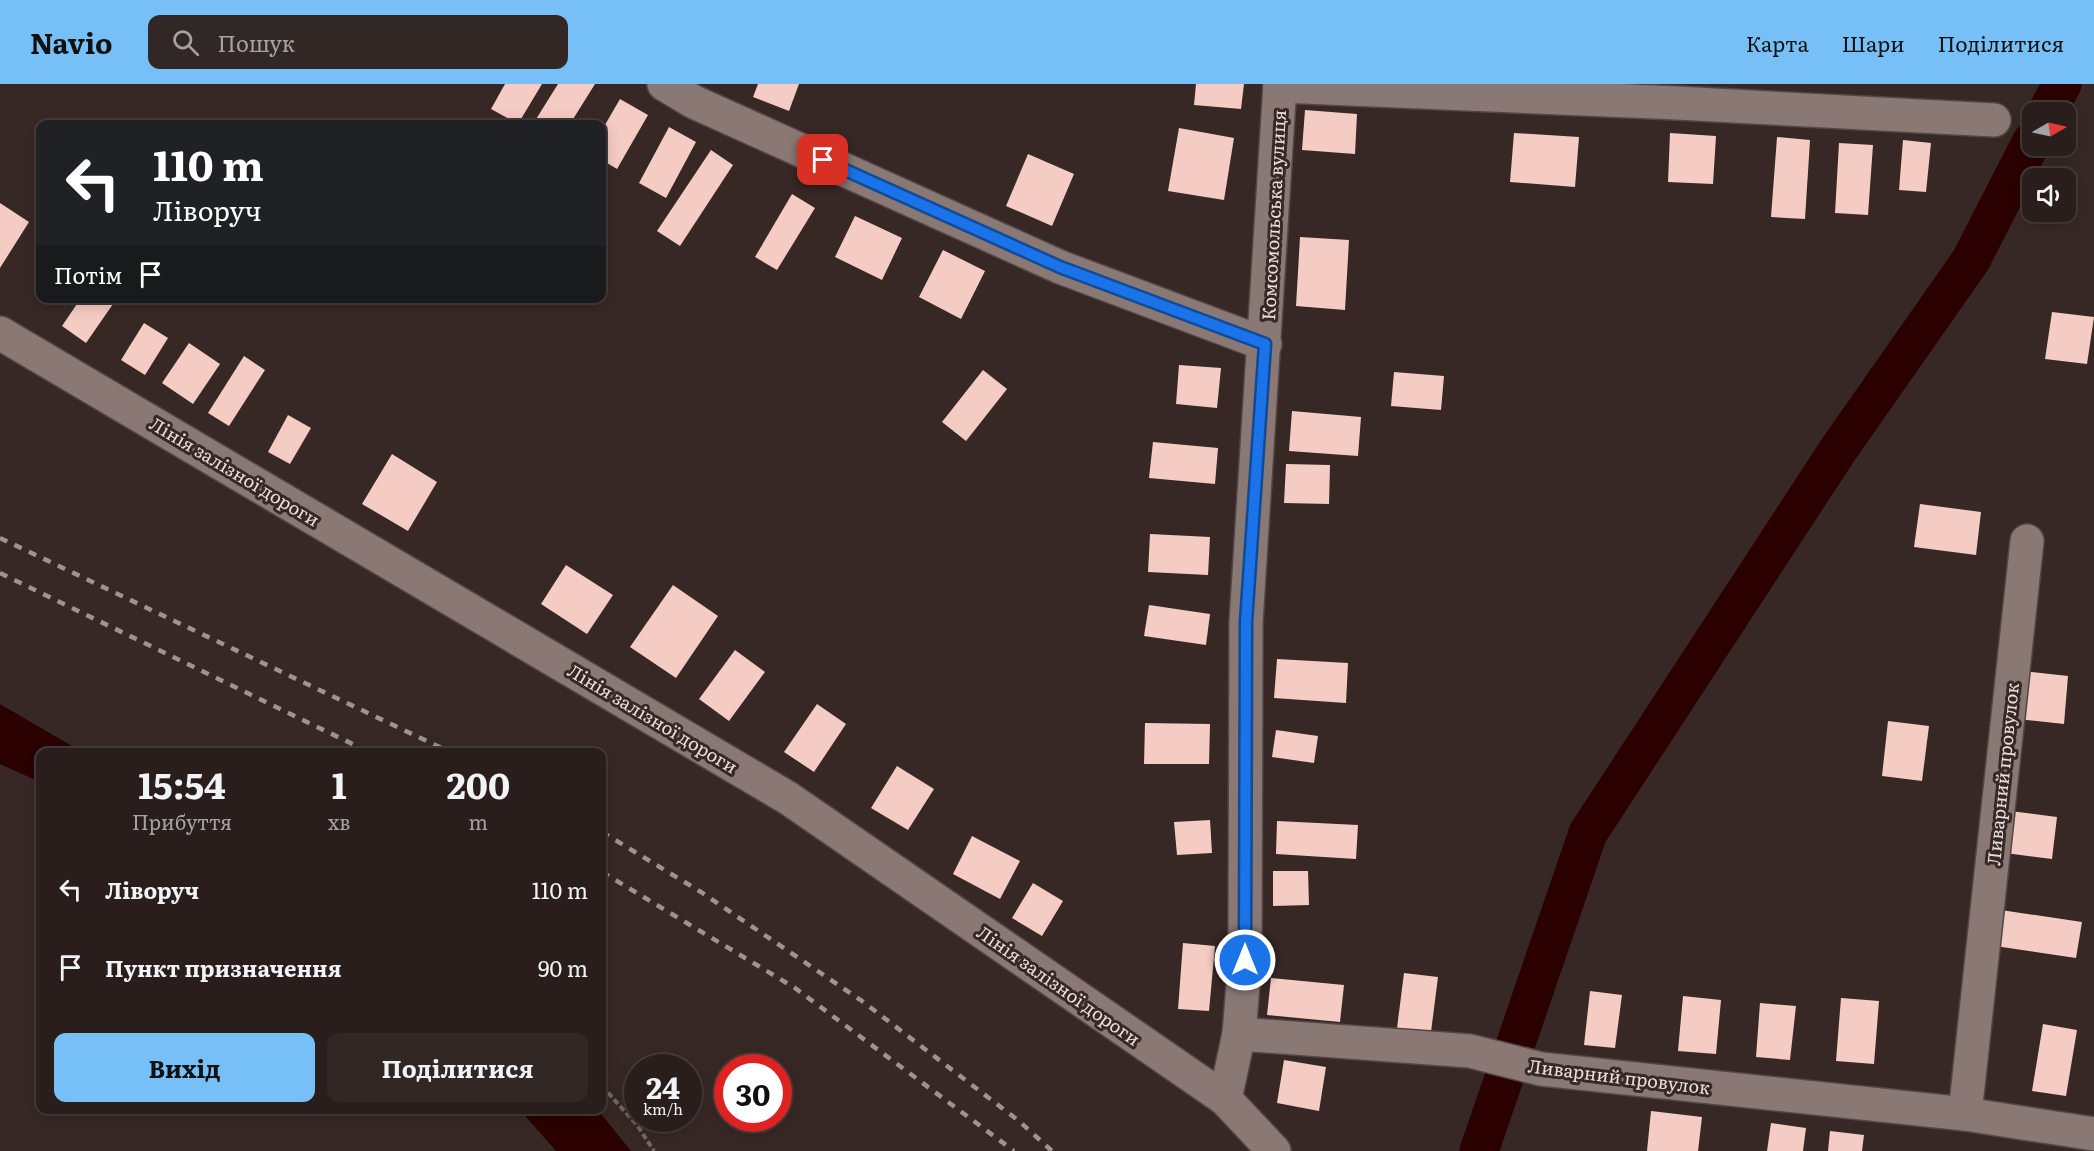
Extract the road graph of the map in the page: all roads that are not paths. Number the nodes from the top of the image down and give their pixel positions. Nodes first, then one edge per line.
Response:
1 (664, 84) edge
2 (1280, 85) edge
3 (700, 93) edge
4 (1994, 120) dead end
5 (0, 333) edge
6 (1265, 344) junction
7 (2027, 541) dead end
8 (1239, 1034) junction
9 (1225, 1099) junction
10 (1965, 1114) junction
11 (2094, 1134) edge
12 (1274, 1151) edge

1 - 3 street
2 - 4 street
2 - 6 street, Комсомольська вулиця
3 - 6 street
5 - 9 street, Лінія залізної дороги
6 - 8 street, Комсомольська вулиця
7 - 10 street, Ливарний провулок
8 - 9 street, Комсомольська вулиця
8 - 10 street, Ливарний провулок
9 - 12 street, Лінія залізної дороги
10 - 11 street, Ливарний провулок

